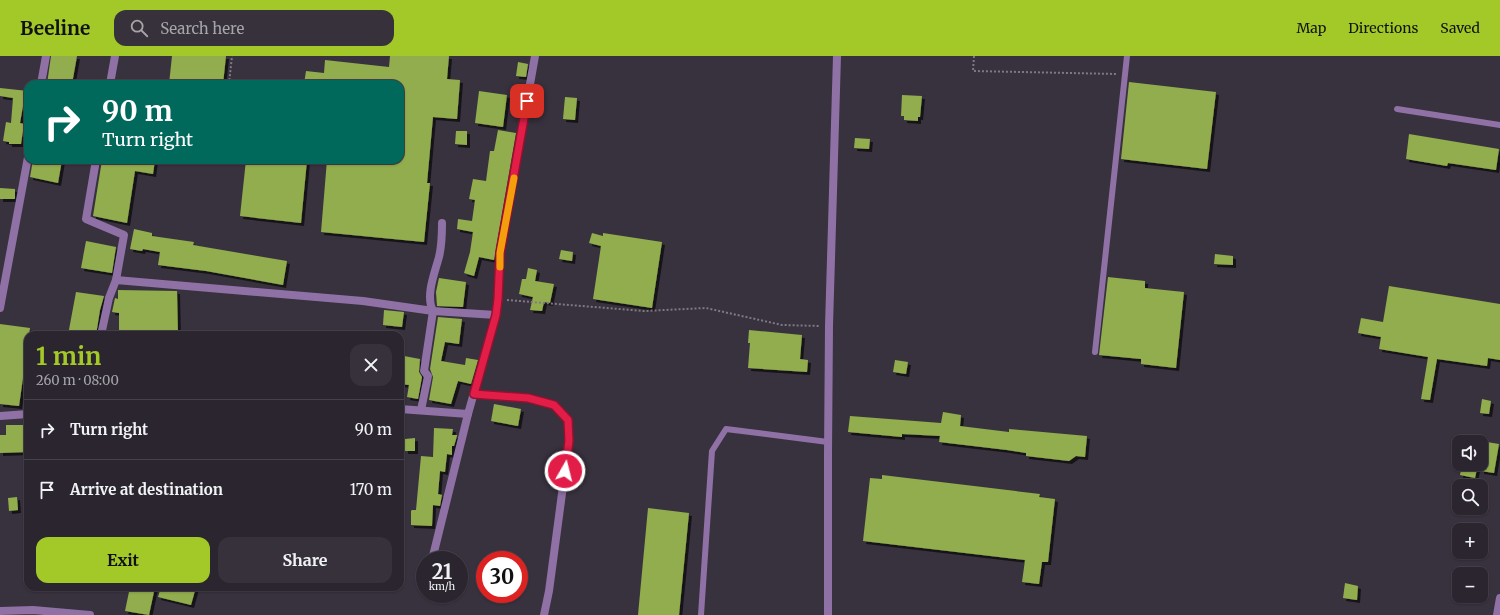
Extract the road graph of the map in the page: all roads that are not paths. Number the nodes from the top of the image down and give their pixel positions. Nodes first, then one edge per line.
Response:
1 (46, 56) edge
2 (114, 56) edge
3 (535, 56) edge
4 (837, 56) edge
5 (1127, 56) edge
6 (42, 80) edge
7 (111, 80) edge
8 (1397, 109) dead end
9 (1500, 125) edge
10 (27, 164) edge
11 (95, 164) edge
12 (442, 223) dead end
13 (116, 280) junction
14 (0, 308) edge
15 (433, 311) junction
16 (496, 315) junction
17 (102, 331) edge
18 (1095, 352) dead end
19 (474, 394) junction
20 (404, 409) edge
21 (421, 410) junction
22 (24, 414) edge
23 (468, 414) junction
24 (0, 416) edge
25 (828, 442) junction
26 (434, 551) edge
27 (1500, 598) edge
28 (0, 611) edge
29 (90, 615) edge
30 (544, 615) edge
31 (701, 615) edge
32 (828, 615) edge
33 (1497, 615) edge

1 - 6 street
2 - 7 street
3 - 16 street
4 - 25 street
5 - 18 lane
8 - 9 lane
10 - 14 street
11 - 13 street
12 - 15 street
13 - 15 street
13 - 17 street
15 - 16 street
15 - 21 street
16 - 19 street
19 - 23 street
19 - 30 street
20 - 21 street
21 - 23 street
22 - 24 street
23 - 26 street
25 - 31 lane
25 - 32 street
27 - 33 street
28 - 29 street

